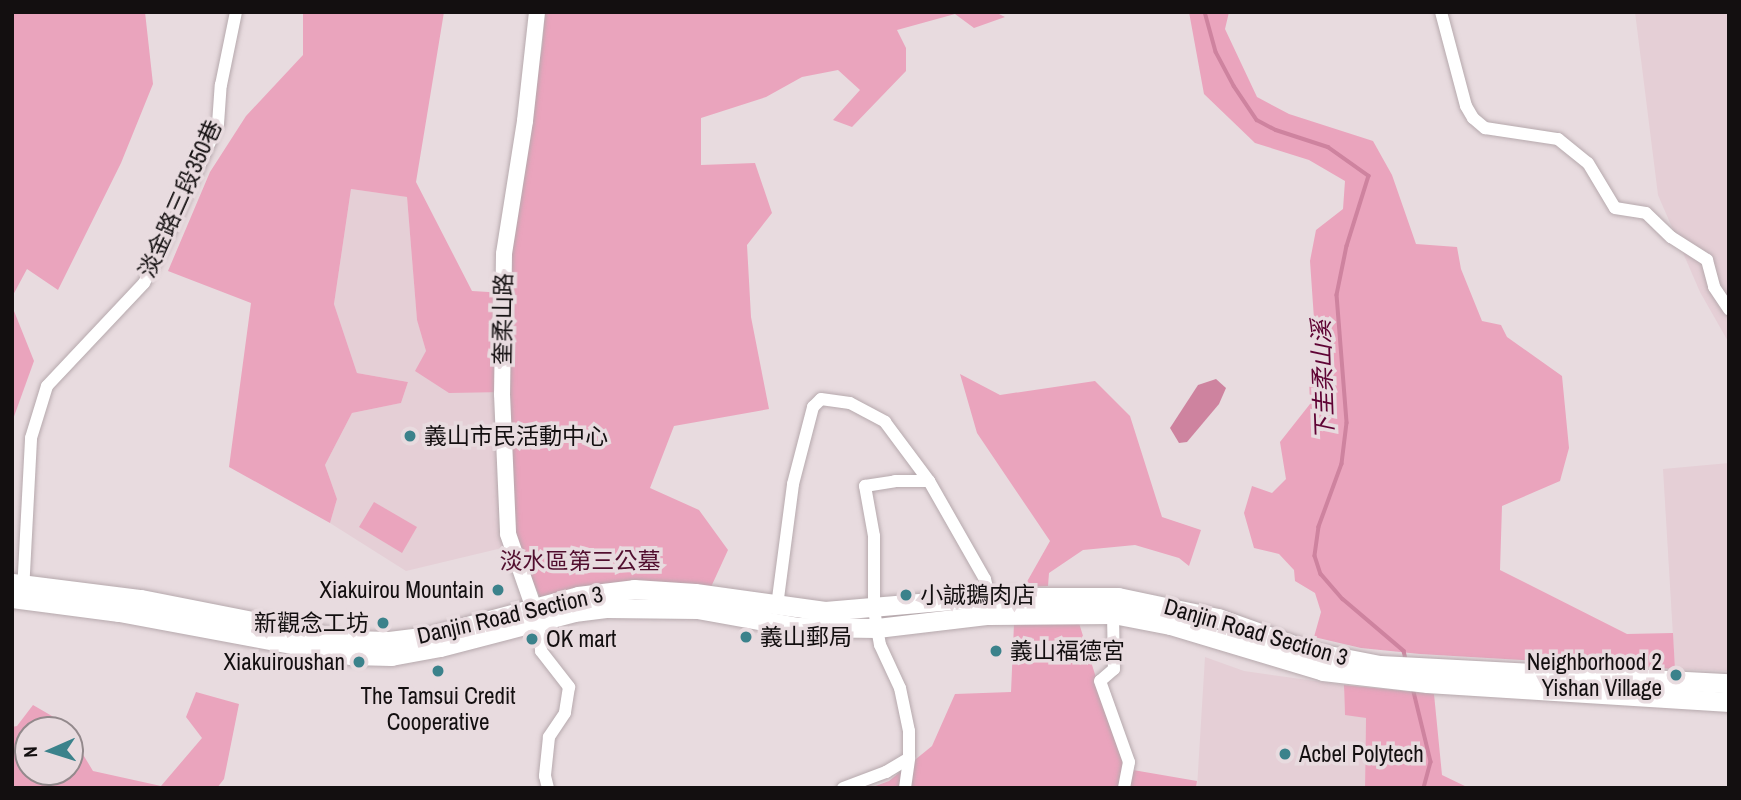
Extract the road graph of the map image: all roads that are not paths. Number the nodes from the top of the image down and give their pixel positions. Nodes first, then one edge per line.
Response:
1 (236, 12) edge
2 (537, 12) edge
3 (1441, 12) edge
4 (1729, 309) edge
5 (929, 481) junction
6 (17, 591) edge
7 (989, 597) junction
8 (777, 606) junction
9 (874, 608) junction
10 (537, 614) junction
11 (1113, 614) junction
12 (877, 628) junction
13 (1379, 672) junction
14 (1426, 676) junction
15 (1729, 683) edge
16 (1729, 702) edge
17 (909, 758) junction
18 (548, 788) edge
19 (843, 788) edge
20 (905, 788) edge
21 (1124, 788) edge

1 - 6 street, 淡金路三段350巷
2 - 10 street, 奎柔山路
3 - 4 street
5 - 7 street
5 - 8 street
5 - 9 street
6 - 10 main road, Danjin Road Section 3
7 - 9 main road, Danjin Road Section 3
7 - 13 main road, Danjin Road Section 3
8 - 9 main road, Danjin Road Section 3
8 - 10 main road, Danjin Road Section 3
9 - 12 street
10 - 12 main road, Danjin Road Section 3
10 - 18 street
11 - 12 main road, Danjin Road Section 3
11 - 13 main road, Danjin Road Section 3
11 - 21 street
12 - 17 street
13 - 14 main road
14 - 15 main road
14 - 16 main road
17 - 19 street
17 - 20 street

